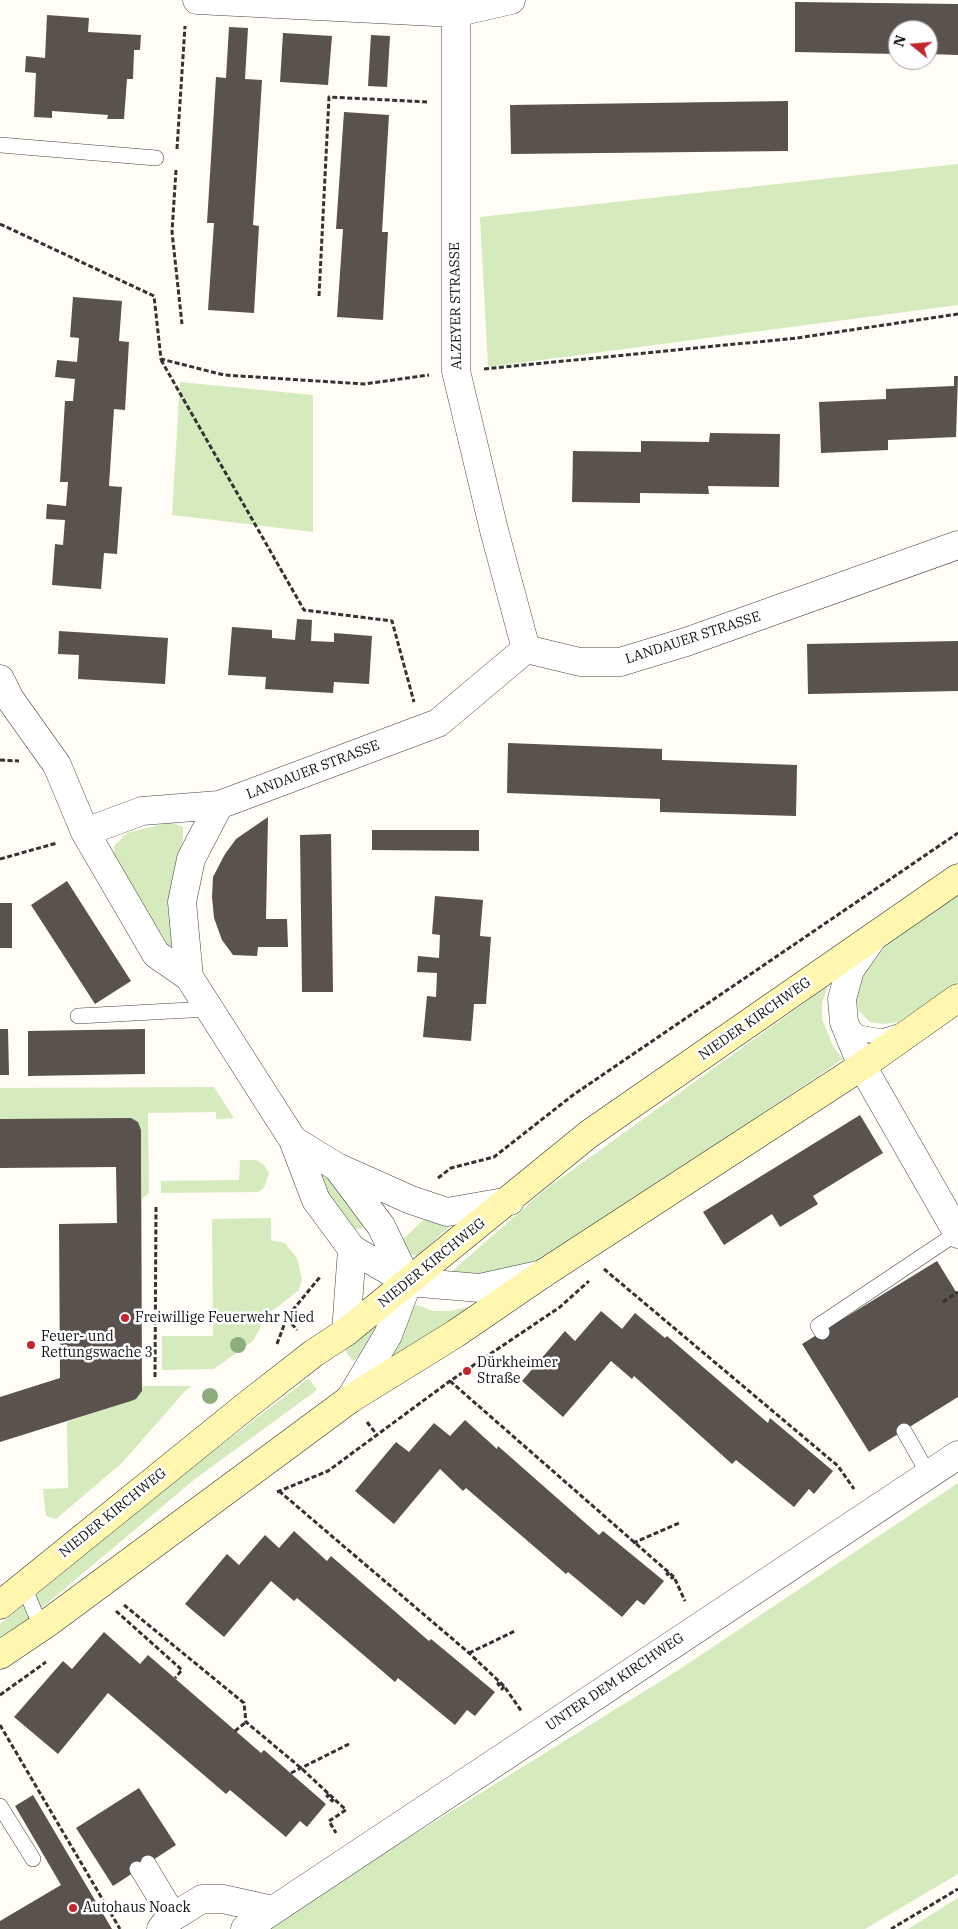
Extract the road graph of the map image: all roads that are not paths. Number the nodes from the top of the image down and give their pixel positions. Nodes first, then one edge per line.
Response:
1 (198, 0) edge
2 (511, 0) edge
3 (455, 7) edge
4 (0, 145) edge
5 (156, 158) dead end
6 (958, 545) edge
7 (526, 649) junction
8 (0, 679) edge
9 (219, 805) junction
10 (85, 832) junction
11 (958, 878) edge
12 (874, 934) junction
13 (189, 977) junction
14 (958, 998) edge
15 (209, 1009) junction
16 (78, 1016) dead end
17 (844, 1022) junction
18 (918, 1026) junction
19 (862, 1066) junction
20 (293, 1140) junction
21 (338, 1167) junction
22 (510, 1201) junction
23 (958, 1233) edge
24 (352, 1249) junction
25 (544, 1273) junction
26 (408, 1282) junction
27 (346, 1332) junction
28 (822, 1332) dead end
29 (357, 1408) junction
30 (904, 1431) dead end
31 (958, 1455) edge
32 (929, 1475) junction
33 (24, 1586) junction
34 (0, 1605) edge
35 (46, 1624) junction
36 (0, 1655) edge
37 (0, 1806) edge
38 (33, 1859) dead end
39 (143, 1866) dead end
40 (272, 1910) junction
41 (169, 1921) edge
42 (245, 1929) edge

1 - 3 street
2 - 3 street
3 - 7 street, ALZEYER STRASSE
4 - 5 lane
6 - 7 street, LANDAUER STRASSE
7 - 9 street, LANDAUER STRASSE
8 - 10 street
9 - 10 street, LANDAUER STRASSE
9 - 13 street
10 - 13 street
11 - 12 main road, NIEDER KIRCHWEG
12 - 17 street, NIEDER KIRCHWEG
12 - 22 main road, NIEDER KIRCHWEG
13 - 15 street
14 - 18 main road
15 - 16 lane
15 - 20 street
17 - 18 lane
17 - 19 street, NIEDER KIRCHWEG
18 - 19 main road
19 - 23 street
19 - 25 main road
20 - 21 street
20 - 24 street
21 - 22 street
21 - 26 street
22 - 26 main road, NIEDER KIRCHWEG
23 - 28 lane
24 - 26 street
24 - 27 street
25 - 26 street
25 - 29 main road
26 - 27 main road, NIEDER KIRCHWEG
26 - 29 street
27 - 33 main road, NIEDER KIRCHWEG
29 - 35 main road
30 - 32 lane
31 - 32 street, UNTER DEM KIRCHWEG
32 - 40 street, UNTER DEM KIRCHWEG
33 - 34 main road, NIEDER KIRCHWEG
33 - 35 lane
35 - 36 main road
37 - 38 lane
39 - 41 lane
40 - 41 street
40 - 42 street, UNTER DEM KIRCHWEG

